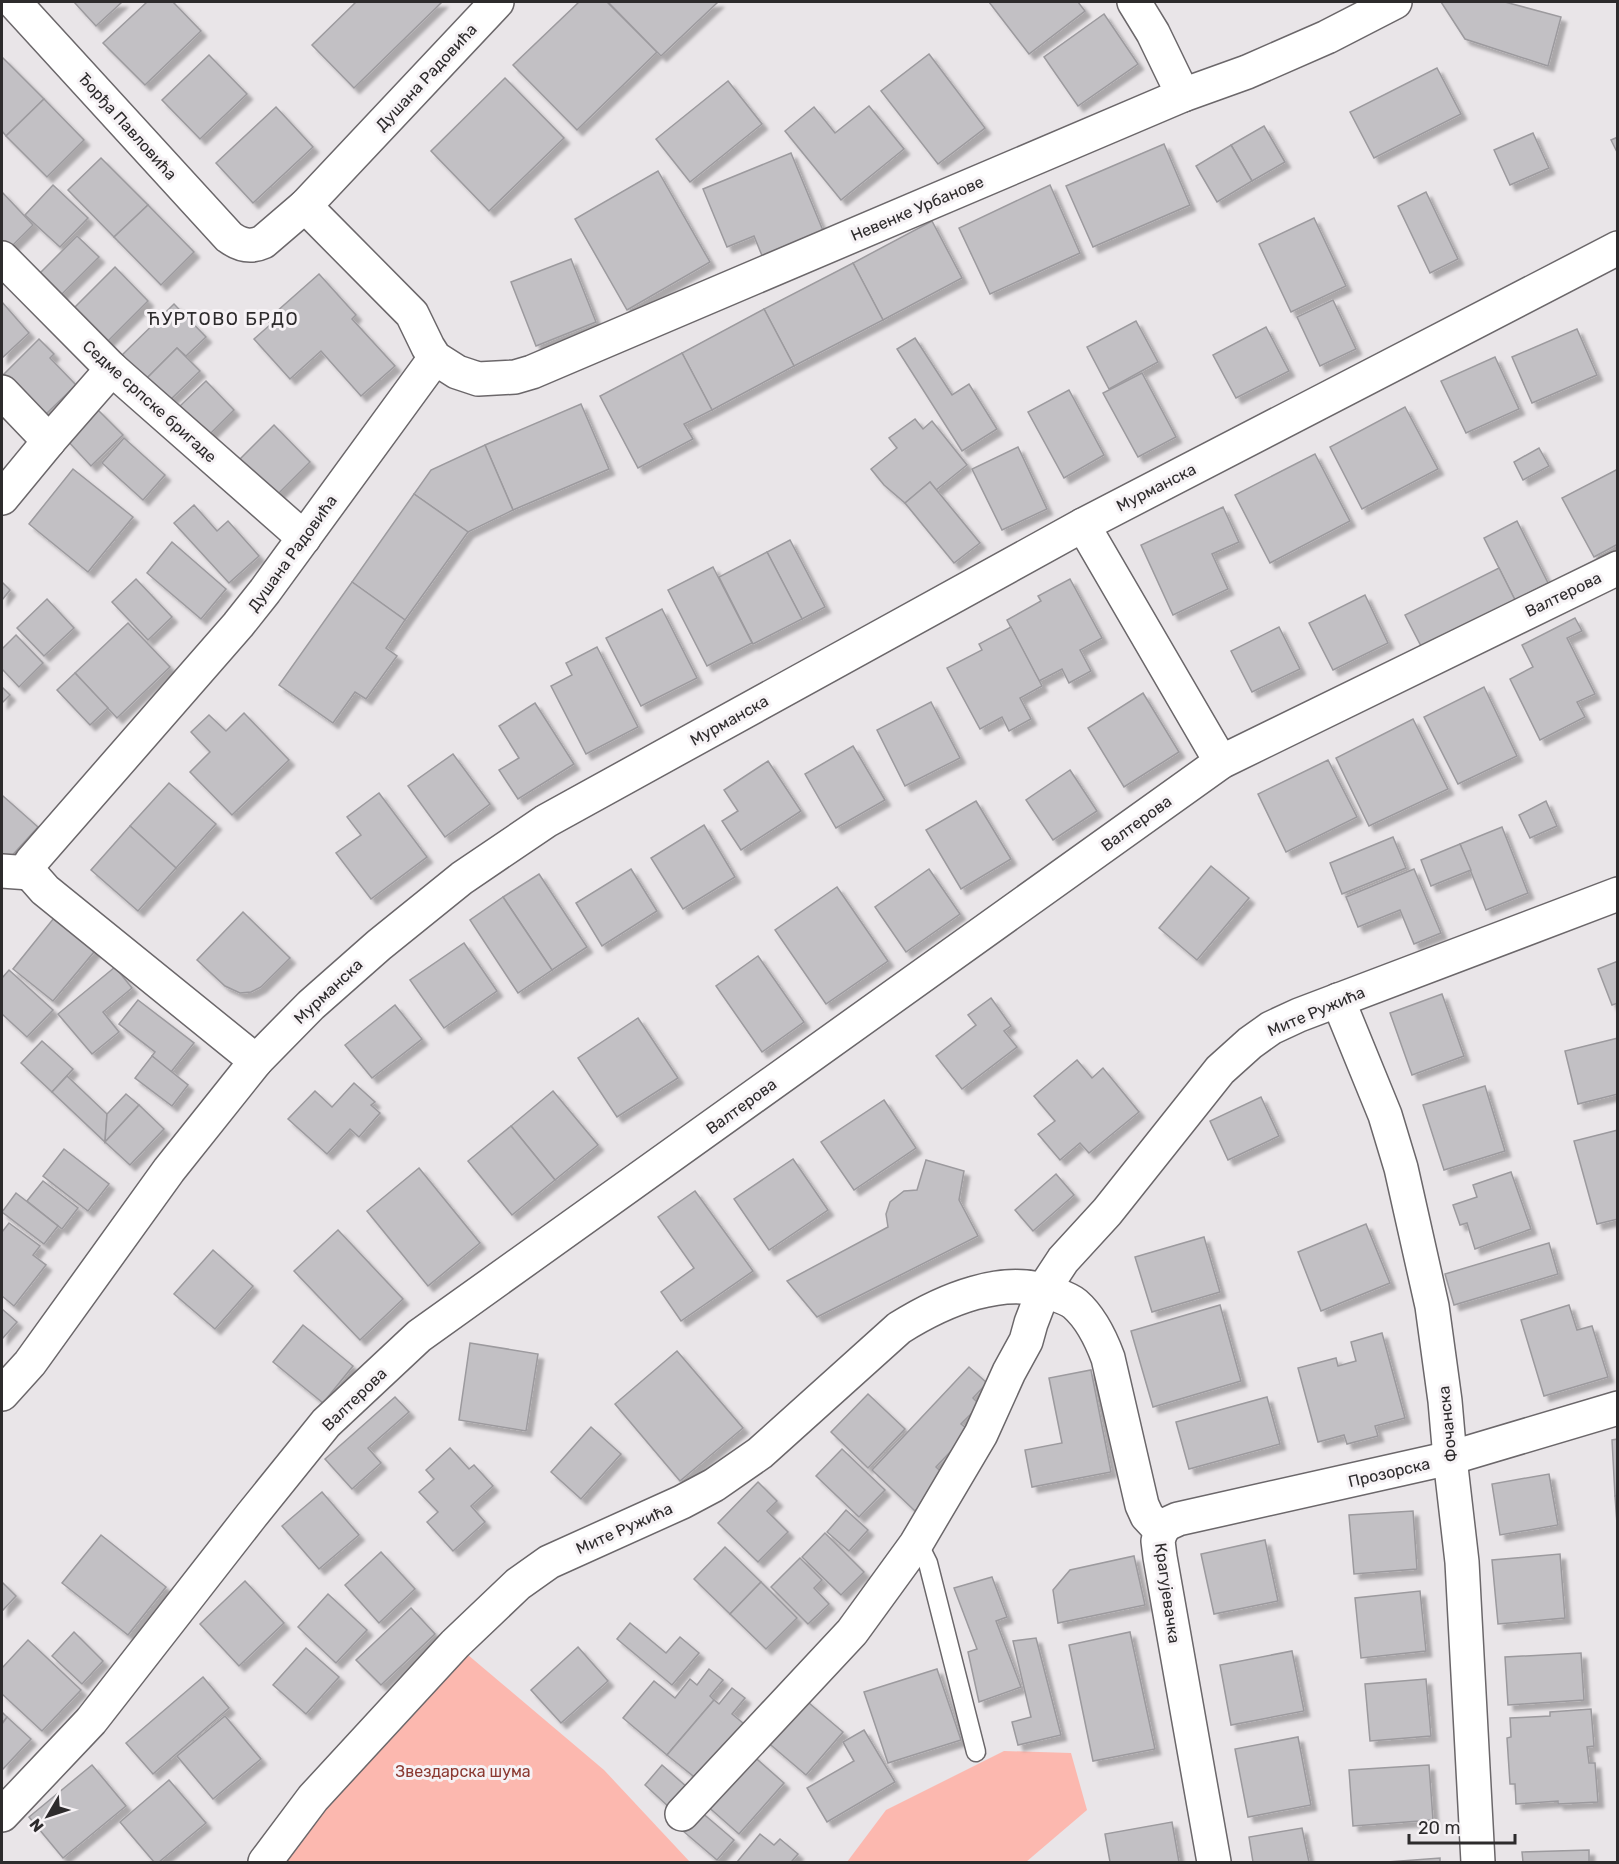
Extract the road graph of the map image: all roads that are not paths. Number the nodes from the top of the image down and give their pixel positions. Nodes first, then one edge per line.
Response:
1 (14, 2) edge
2 (497, 2) edge
3 (1134, 2) edge
4 (1395, 2) edge
5 (1183, 94) junction
6 (305, 206) junction
7 (246, 245) joint
8 (1617, 248) edge
9 (2, 258) edge
10 (435, 358) junction
11 (112, 369) junction
12 (2, 392) edge
13 (49, 441) junction
14 (2, 498) edge
15 (1083, 525) junction
16 (304, 538) junction
17 (1617, 568) edge
18 (1221, 762) junction
19 (16, 872) edge
20 (1617, 894) edge
21 (1338, 1000) junction
22 (256, 1061) junction
23 (1044, 1289) junction
24 (2, 1394) edge
25 (1617, 1408) edge
26 (1450, 1458) junction
27 (1161, 1531) junction
28 (916, 1544) junction
29 (976, 1752) dead end
30 (682, 1814) dead end
31 (2, 1815) edge
32 (265, 1863) edge
33 (1214, 1863) edge
34 (1478, 1863) edge

1 - 7 street, Ђорђа Павловића
2 - 6 street, Душана Радовића
3 - 5 street
4 - 5 street, Невенке Урбанове
5 - 10 street, Невенке Урбанове
6 - 7 street, Душана Радовића
6 - 10 street
8 - 15 street, Мурманска
9 - 11 street, Седме српске бригаде
10 - 16 street, Душана Радовића
11 - 13 street
11 - 16 street, Седме српске бригаде
12 - 13 street
13 - 14 street
15 - 18 street
15 - 22 street, Мурманска
16 - 19 street, Душана Радовића
17 - 18 street, Валтерова
18 - 31 street, Валтерова
19 - 22 street
20 - 21 street, Мите Ружића
21 - 23 street, Мите Ружића
21 - 26 street, Фочанска
22 - 24 street, Мурманска
23 - 27 street, Крагујевачка
23 - 28 street, Мите Ружића
23 - 32 street, Мите Ружића
25 - 26 street, Прозорска
26 - 27 street, Прозорска
26 - 34 street, Фочанска
27 - 33 street, Крагујевачка
28 - 29 lane
28 - 30 street, Мите Ружића

